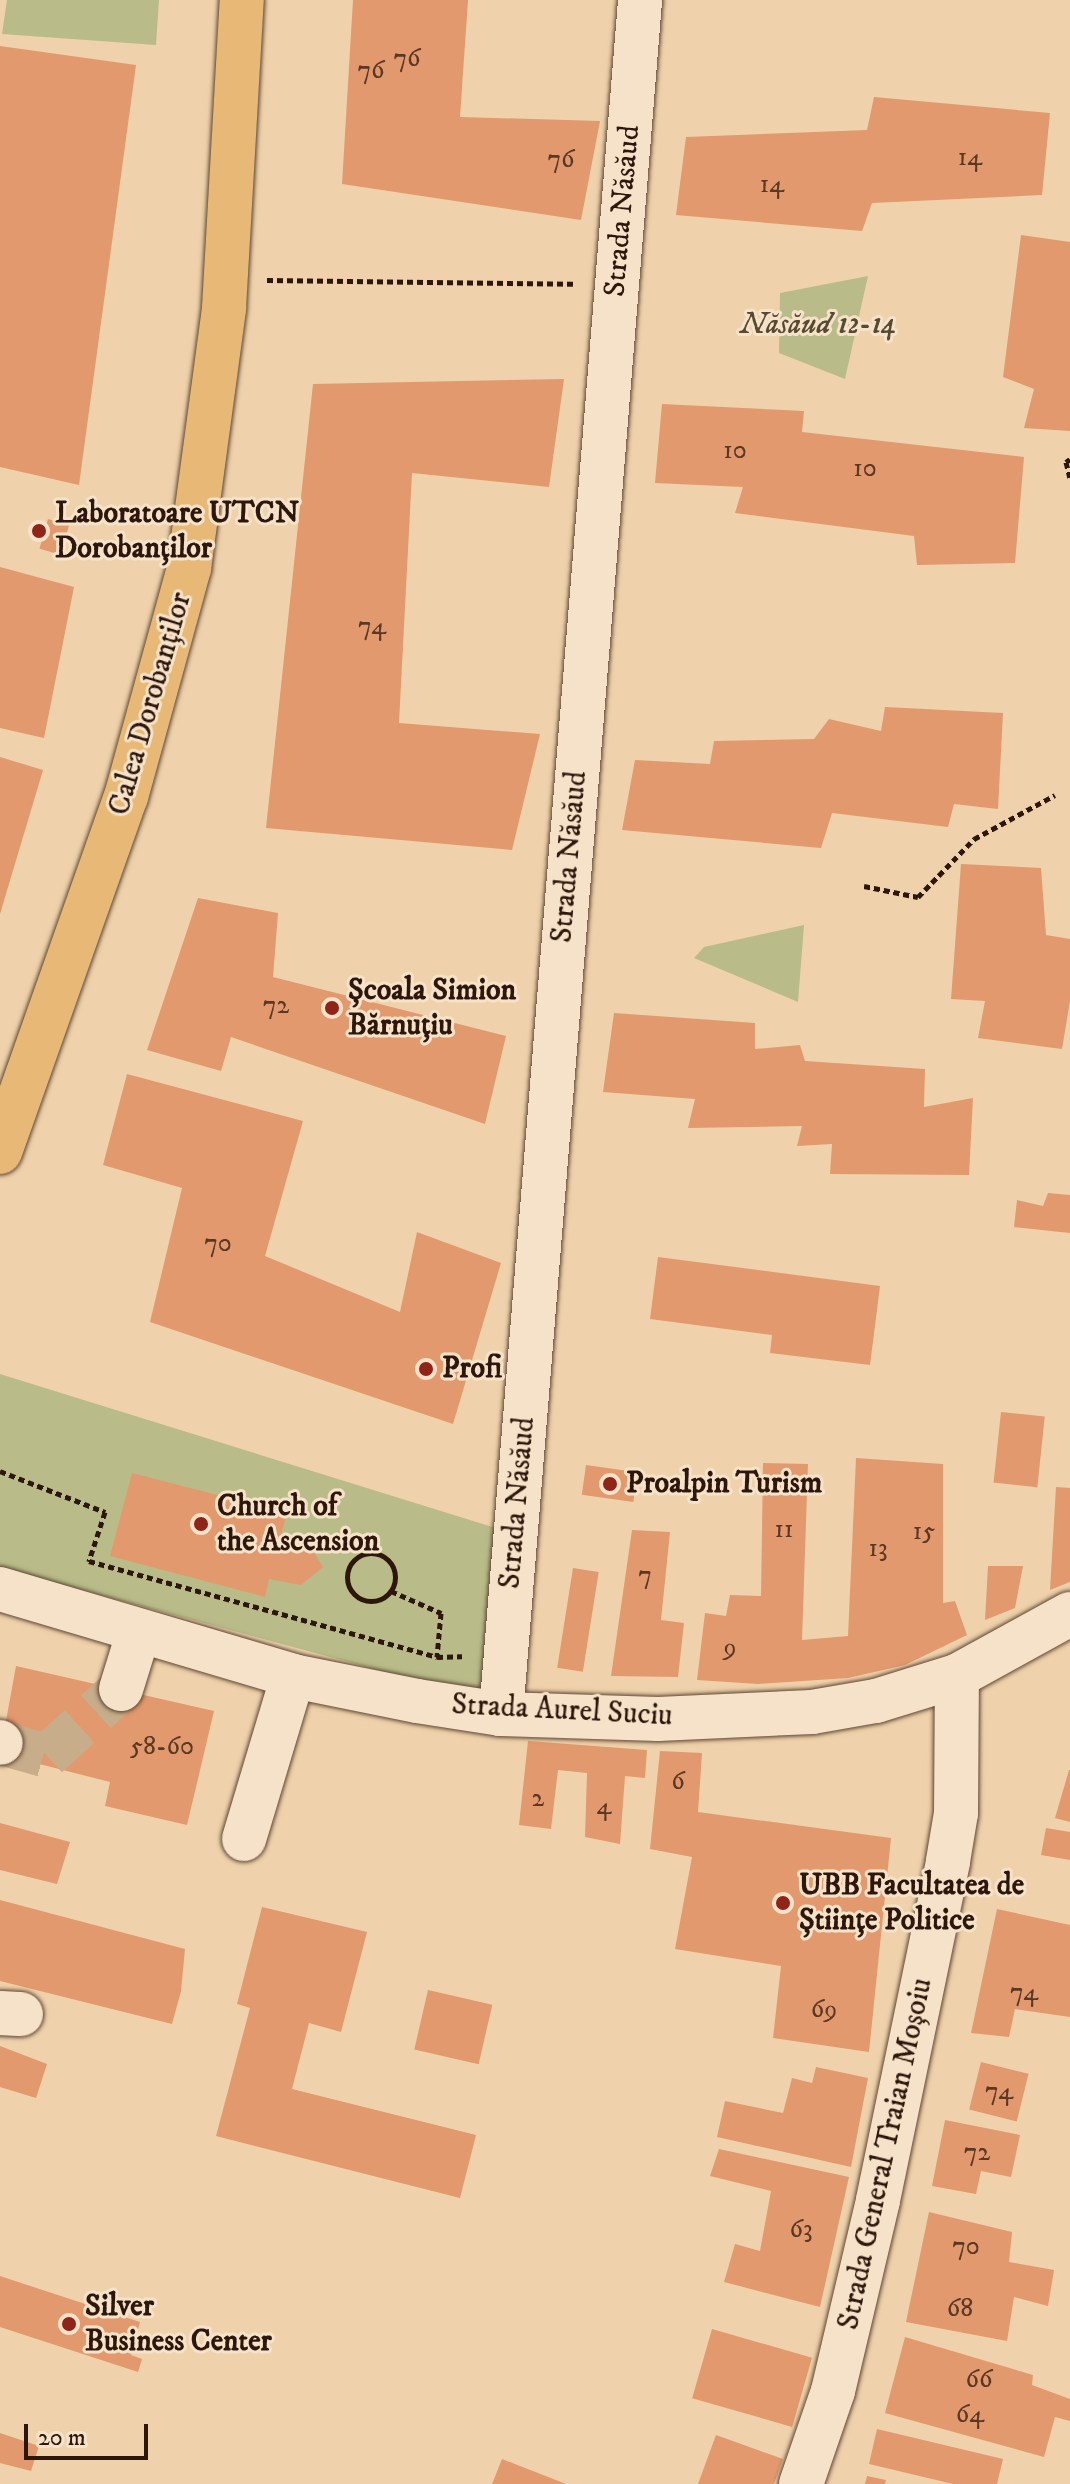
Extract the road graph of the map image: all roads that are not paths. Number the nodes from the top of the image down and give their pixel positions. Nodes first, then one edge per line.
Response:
1 (242, 0) edge
2 (640, 0) edge
3 (0, 1152) edge
4 (0, 1589) edge
5 (1070, 1614) edge
6 (293, 1676) junction
7 (957, 1676) junction
8 (501, 1714) junction
9 (244, 1839) dead end
10 (801, 2484) edge

1 - 3 main road, Calea Dorobanților
2 - 8 street, Strada Năsăud
4 - 6 street, Strada Aurel Suciu
5 - 7 street, Strada Aurel Suciu
6 - 8 street, Strada Aurel Suciu
6 - 9 street
7 - 8 street, Strada Aurel Suciu
7 - 10 street, Strada General Traian Moșoiu

